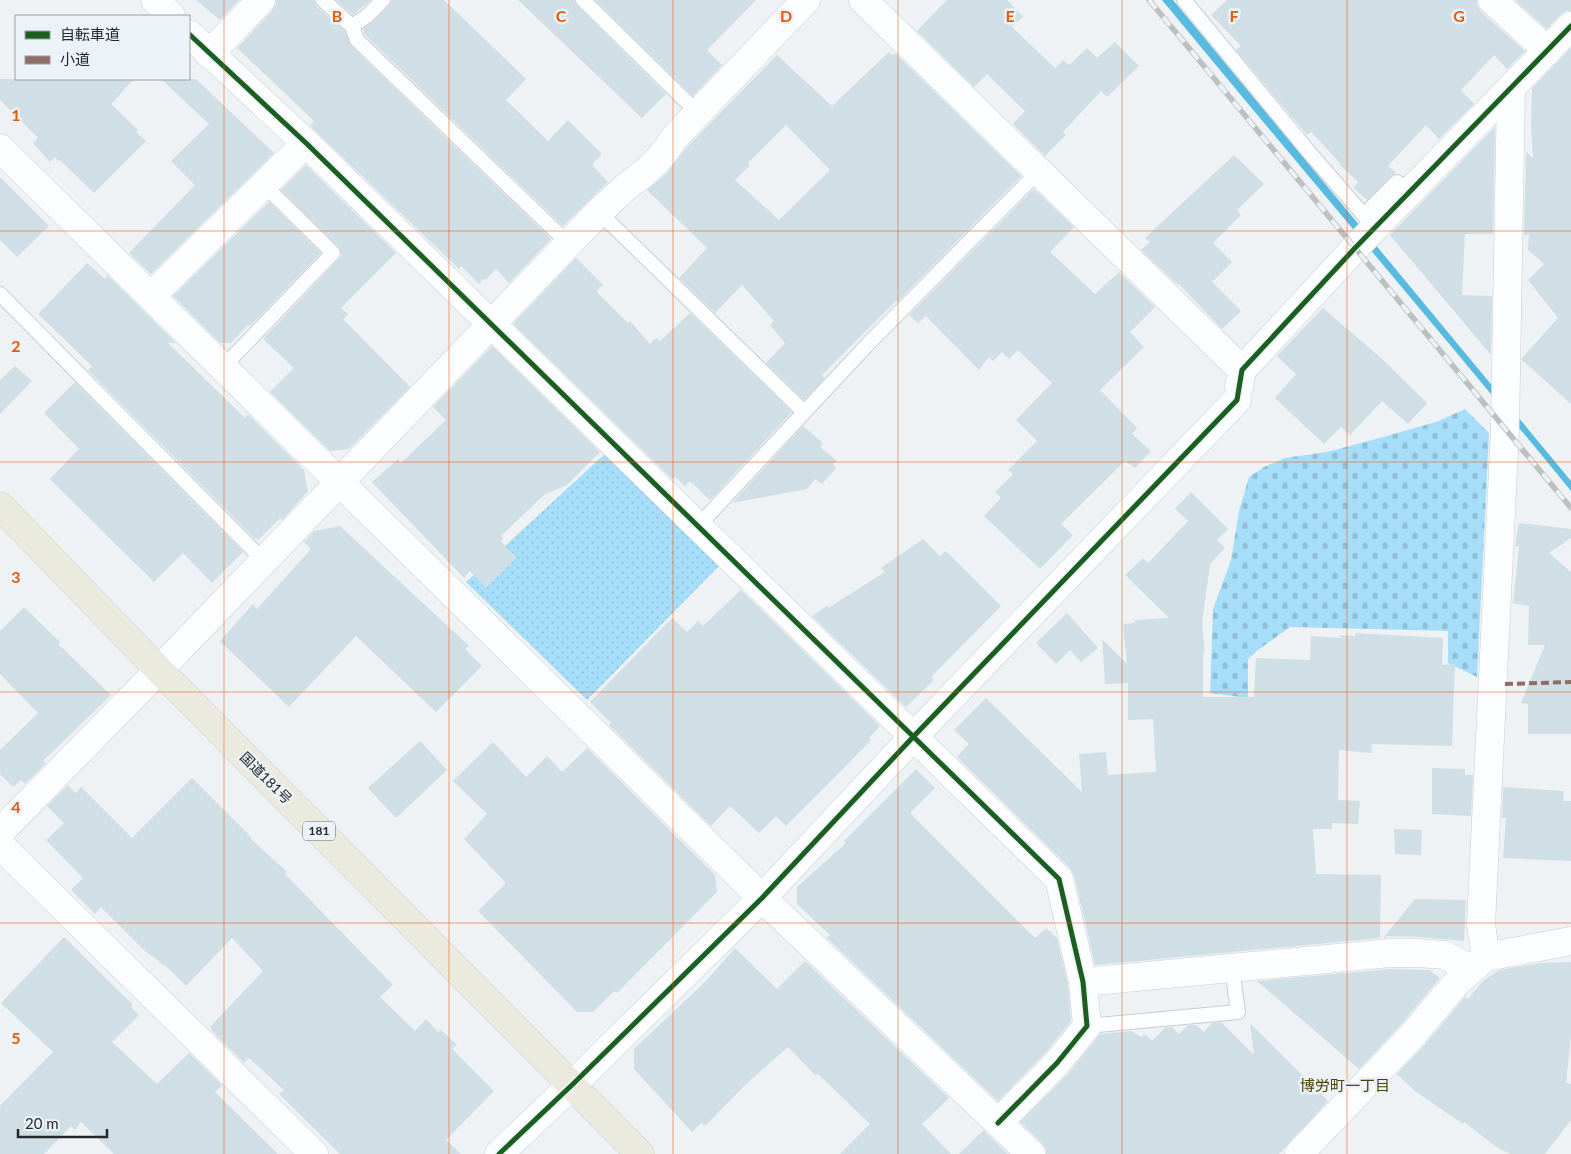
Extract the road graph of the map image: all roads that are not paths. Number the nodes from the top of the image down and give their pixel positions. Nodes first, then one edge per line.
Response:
1 (155, 0) edge
2 (261, 0) edge
3 (323, 0) edge
4 (382, 0) edge
5 (583, 0) edge
6 (806, 0) edge
7 (863, 0) edge
8 (1184, 0) edge
9 (1492, 0) edge
10 (170, 15) edge
11 (352, 26) junction
12 (1571, 26) edge
13 (190, 35) edge
14 (1548, 51) junction
15 (209, 54) junction
16 (1512, 88) junction
17 (698, 113) junction
18 (306, 143) junction
19 (0, 148) edge
20 (1038, 172) junction
21 (1397, 182) dead end
22 (264, 184) junction
23 (600, 212) junction
24 (1370, 221) junction
25 (569, 244) junction
26 (0, 294) edge
27 (150, 296) junction
28 (491, 324) junction
29 (223, 368) junction
30 (1242, 370) junction
31 (804, 412) junction
32 (340, 482) junction
33 (0, 506) edge
34 (698, 526) junction
35 (264, 561) junction
36 (158, 670) junction
37 (914, 736) junction
38 (0, 832) edge
39 (0, 846) edge
40 (762, 898) junction
41 (1571, 941) edge
42 (1478, 963) junction
43 (1232, 968) junction
44 (1083, 982) junction
45 (1087, 1026) junction
46 (573, 1084) junction
47 (998, 1122) junction
48 (314, 1154) edge
49 (499, 1154) edge
50 (640, 1154) edge
51 (1031, 1154) edge
52 (1299, 1154) edge

1 - 10 street
2 - 15 street
3 - 11 lane
4 - 11 lane
5 - 17 lane
6 - 17 street
7 - 20 street
8 - 24 lane
9 - 14 street
11 - 25 lane
12 - 14 street
13 - 15 street
14 - 16 street
15 - 18 street
16 - 24 street
16 - 42 street
17 - 23 street
18 - 22 street
18 - 28 street
19 - 27 street
20 - 30 street
20 - 31 lane
21 - 24 lane
22 - 27 street
22 - 29 lane
23 - 25 street
23 - 31 lane
24 - 30 street
25 - 28 street
26 - 35 lane
27 - 29 street
28 - 32 street
28 - 34 street
29 - 32 street
30 - 37 street
31 - 34 lane
32 - 35 street
32 - 40 street
33 - 36 highway, 国道181号 / 181
34 - 37 street
35 - 36 street
36 - 38 street
36 - 46 highway, 国道181号 / 181
37 - 40 street
37 - 44 street
39 - 48 street
40 - 46 street
40 - 47 street
41 - 42 street
42 - 43 street
42 - 52 street
43 - 44 street
43 - 45 lane
44 - 45 street
45 - 47 street
46 - 49 street
46 - 50 highway, 国道181号 / 181
47 - 51 street

